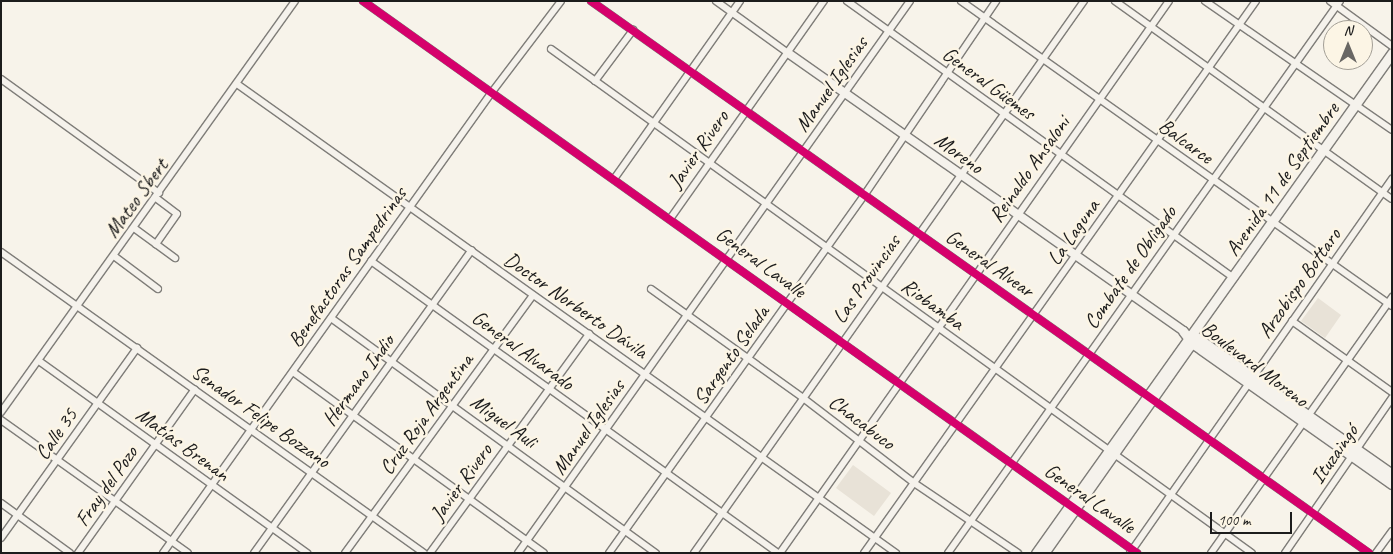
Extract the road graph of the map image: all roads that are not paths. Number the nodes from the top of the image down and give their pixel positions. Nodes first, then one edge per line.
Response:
1 (295, 1) edge
2 (363, 1) edge
3 (561, 1) edge
4 (591, 1) edge
5 (716, 1) edge
6 (740, 1) edge
7 (824, 1) edge
8 (847, 1) edge
9 (910, 1) edge
10 (961, 1) edge
11 (996, 1) edge
12 (1084, 1) edge
13 (1115, 1) edge
14 (1170, 1) edge
15 (1205, 1) edge
16 (1256, 1) edge
17 (1330, 1) edge
18 (1338, 4) edge
19 (732, 13) junction
20 (984, 18) junction
21 (1239, 25) junction
22 (1152, 26) junction
23 (633, 30) junction
24 (889, 31) junction
25 (1392, 46) edge
26 (551, 49) dead end
27 (788, 53) junction
28 (1392, 53) edge
29 (1042, 58) junction
30 (1294, 63) junction
31 (1208, 68) junction
32 (690, 72) junction
33 (947, 72) junction
34 (1, 79) edge
35 (595, 81) junction
36 (237, 84) junction
37 (492, 92) junction
38 (845, 93) junction
39 (1100, 99) junction
40 (1355, 105) junction
41 (1263, 107) junction
42 (746, 112) junction
43 (1003, 113) junction
44 (654, 123) junction
45 (1392, 130) edge
46 (904, 135) junction
47 (1158, 140) junction
48 (1323, 149) junction
49 (802, 153) junction
50 (1061, 154) junction
51 (710, 163) junction
52 (960, 175) junction
53 (614, 179) junction
54 (1392, 179) edge
55 (1212, 180) junction
56 (1382, 192) junction
57 (158, 196) junction
58 (863, 196) junction
59 (1119, 196) junction
60 (1392, 199) edge
61 (766, 204) junction
62 (410, 206) junction
63 (1017, 216) junction
64 (670, 219) junction
65 (1273, 222) junction
66 (134, 228) junction
67 (919, 233) junction
68 (1172, 235) junction
69 (156, 244) junction
70 (827, 247) junction
71 (472, 250) junction
72 (1, 252) edge
73 (114, 256) junction
74 (1076, 256) junction
75 (175, 258) dead end
76 (727, 260) junction
77 (372, 261) junction
78 (1332, 264) junction
79 (976, 274) junction
80 (1234, 278) junction
81 (881, 286) junction
82 (158, 289) dead end
83 (651, 289) dead end
84 (1130, 294) junction
85 (533, 295) junction
86 (1390, 302) edge
87 (787, 303) junction
88 (432, 304) junction
89 (78, 306) junction
90 (687, 316) junction
91 (1034, 316) junction
92 (331, 318) junction
93 (1292, 321) junction
94 (938, 328) junction
95 (589, 334) junction
96 (1190, 336) junction
97 (842, 342) junction
98 (137, 348) junction
99 (494, 349) junction
100 (1088, 355) junction
101 (748, 359) junction
102 (1346, 360) junction
103 (39, 361) junction
104 (391, 361) junction
105 (996, 369) junction
106 (292, 372) junction
107 (646, 374) junction
108 (1251, 380) junction
109 (899, 383) junction
110 (549, 388) junction
111 (195, 389) junction
112 (1392, 392) edge
113 (803, 398) junction
114 (1149, 398) junction
115 (1392, 398) edge
116 (98, 403) junction
117 (453, 405) junction
118 (1052, 408) junction
119 (1, 412) edge
120 (352, 416) junction
121 (707, 416) junction
122 (1306, 419) junction
123 (1, 420) edge
124 (957, 424) junction
125 (251, 429) junction
126 (606, 429) junction
127 (860, 440) junction
128 (1208, 440) junction
129 (156, 444) junction
130 (509, 444) junction
131 (1112, 451) junction
132 (1354, 453) junction
133 (762, 456) junction
134 (57, 460) junction
135 (413, 460) junction
136 (1012, 464) junction
137 (312, 472) junction
138 (667, 472) junction
139 (1392, 474) edge
140 (1263, 480) junction
141 (914, 483) junction
142 (1392, 484) edge
143 (212, 485) junction
144 (566, 487) junction
145 (1171, 495) junction
146 (820, 496) junction
147 (469, 500) junction
148 (115, 501) junction
149 (1, 503) edge
150 (1072, 507) junction
151 (722, 512) junction
152 (1312, 513) junction
153 (18, 515) junction
154 (372, 516) junction
155 (970, 520) junction
156 (272, 528) junction
157 (626, 531) junction
158 (1392, 531) edge
159 (1224, 533) junction
160 (874, 537) junction
161 (1, 538) edge
162 (527, 540) junction
163 (172, 541) junction
164 (1133, 552) edge
165 (70, 553) edge
166 (78, 553) edge
167 (163, 553) edge
168 (188, 553) edge
169 (254, 553) edge
170 (307, 553) edge
171 (345, 553) edge
172 (424, 553) edge
173 (430, 553) edge
174 (518, 553) edge
175 (544, 553) edge
176 (609, 553) edge
177 (656, 553) edge
178 (694, 553) edge
179 (779, 553) edge
180 (864, 553) edge
181 (896, 553) edge
182 (948, 553) edge
183 (1018, 553) edge
184 (1036, 553) edge
185 (1044, 553) edge
186 (1211, 553) edge
187 (1252, 553) edge
188 (1285, 553) edge
189 (1369, 553) edge
190 (1376, 553) edge

1 - 36 street, Mateo Sbert
2 - 37 street, General Lavalle
3 - 37 street, Benefactoras Sampedrinas
4 - 23 street, General Alvear
5 - 19 street, Moreno
6 - 19 street
7 - 27 street, Javier Rivero
8 - 24 street, General Güemes
9 - 24 street, Manuel Iglesias
10 - 20 street, Balcarce
11 - 20 street, Sargento Selada
12 - 29 street, Las Provincias
13 - 22 street
14 - 22 street, Reinaldo Ansaloni
15 - 21 street
16 - 21 street, La Laguna
17 - 18 street
18 - 25 street
18 - 30 street, Combate de Obligado
19 - 27 street, Moreno
19 - 32 street
20 - 29 street, Balcarce
20 - 33 street, Sargento Selada
21 - 30 street
21 - 31 street, La Laguna
22 - 31 street
22 - 39 street, Reinaldo Ansaloni
23 - 32 street, General Alvear
23 - 35 street
24 - 33 street, General Güemes
24 - 38 street, Manuel Iglesias
26 - 35 street, Riobamba
27 - 38 street, Moreno
27 - 42 street, Javier Rivero
28 - 40 main road, Avenida 11 de Septiembre
29 - 39 street, Balcarce
29 - 43 street, Las Provincias
30 - 40 street
30 - 41 street, Combate de Obligado
31 - 41 street
31 - 47 street, La Laguna
32 - 42 street, General Alvear
32 - 44 street
33 - 43 street, General Güemes
33 - 46 street, Sargento Selada
34 - 57 street
35 - 44 street, Riobamba
36 - 57 street, Mateo Sbert
36 - 62 street, Doctor Norberto Dávila
37 - 53 street, General Lavalle
37 - 62 street, Benefactoras Sampedrinas
38 - 46 street, Moreno
38 - 49 street, Manuel Iglesias
39 - 47 street, Balcarce
39 - 50 street, Reinaldo Ansaloni
40 - 45 street
40 - 48 main road, Avenida 11 de Septiembre
41 - 48 street
41 - 55 street, Combate de Obligado
42 - 49 street, General Alvear
42 - 51 street, Javier Rivero
43 - 50 street, General Güemes
43 - 52 street, Las Provincias
44 - 51 street, Riobamba
44 - 53 street
46 - 52 street, Moreno
46 - 58 street, Sargento Selada
47 - 55 street, Balcarce
47 - 59 street, La Laguna
48 - 56 street
48 - 65 main road, Avenida 11 de Septiembre
49 - 58 street, General Alvear
49 - 61 street, Manuel Iglesias
50 - 59 street, General Güemes
50 - 63 street, Reinaldo Ansaloni
51 - 61 street, Riobamba
51 - 64 street, Javier Rivero
52 - 63 street, Moreno
52 - 67 street, Las Provincias
53 - 64 street, General Lavalle
54 - 56 street, Arzobispo Bottaro
55 - 65 street, Balcarce
55 - 68 street, Combate de Obligado
56 - 60 street
56 - 78 street, Arzobispo Bottaro
57 - 66 street, Mateo Sbert
57 - 69 street
58 - 67 street, General Alvear
58 - 70 street, Sargento Selada
59 - 68 street, General Güemes
59 - 74 street, La Laguna
61 - 70 street, Riobamba
61 - 76 street, Manuel Iglesias
62 - 71 street, Doctor Norberto Dávila
62 - 77 street, Benefactoras Sampedrinas
63 - 74 street, Moreno
63 - 79 street, Reinaldo Ansaloni
64 - 76 street, General Lavalle
65 - 78 street, Balcarce
65 - 80 main road, Avenida 11 de Septiembre
66 - 69 street
66 - 73 street, Mateo Sbert
67 - 79 street, General Alvear
67 - 81 street, Las Provincias
68 - 80 street, General Güemes
68 - 84 street, Combate de Obligado
69 - 75 street
70 - 81 street, Riobamba
70 - 87 street, Sargento Selada
71 - 85 street, Doctor Norberto Dávila
71 - 88 street, Hermano Indio
72 - 89 street, Senador Felipe Bozzano
73 - 82 street
73 - 89 street, Mateo Sbert
74 - 84 street, Moreno
74 - 91 street, La Laguna
76 - 87 street, General Lavalle
76 - 90 street, Manuel Iglesias
77 - 88 street, General Alvarado
77 - 92 street, Benefactoras Sampedrinas
78 - 86 street, Balcarce
78 - 93 street, Arzobispo Bottaro
79 - 91 street, General Alvear
79 - 94 street, Reinaldo Ansaloni
80 - 96 main road, Avenida 11 de Septiembre
81 - 94 street, Riobamba
81 - 97 street, Las Provincias
83 - 90 street, Chacabuco
84 - 96 street, Moreno
84 - 100 street, Combate de Obligado
85 - 95 street, Doctor Norberto Dávila
85 - 99 street, Cruz Roja Argentina
86 - 102 street
87 - 97 street, General Lavalle
87 - 101 street, Sargento Selada
88 - 99 street, General Alvarado
88 - 104 street, Hermano Indio
89 - 98 street, Senador Felipe Bozzano
89 - 103 street, Mateo Sbert
90 - 101 street, Chacabuco
90 - 107 street, Manuel Iglesias
91 - 100 street, General Alvear
91 - 105 street, La Laguna
92 - 104 street, Miguel Auli
92 - 106 street, Benefactoras Sampedrinas
93 - 102 street
93 - 108 street, Arzobispo Bottaro
94 - 105 street, Riobamba
94 - 109 street, Reinaldo Ansaloni
95 - 107 street, Doctor Norberto Dávila
95 - 110 street, Javier Rivero
96 - 108 main road, Boulevard Moreno
96 - 114 main road, Avenida 11 de Septiembre
97 - 109 street, General Lavalle
97 - 113 street, Las Provincias
98 - 111 street, Senador Felipe Bozzano
98 - 116 street, Calle 35
99 - 110 street, General Alvarado
99 - 117 street, Cruz Roja Argentina
100 - 114 street, General Alvear
100 - 118 street, Combate de Obligado
101 - 113 street, Chacabuco
101 - 121 street, Sargento Selada
102 - 112 street
102 - 122 street
103 - 116 street, Matías Brenan
103 - 119 street, Mateo Sbert
104 - 117 street, Miguel Auli
104 - 120 street, Hermano Indio
105 - 118 street, Riobamba
105 - 124 street, La Laguna
106 - 120 street
106 - 125 street, Benefactoras Sampedrinas
107 - 121 street, Doctor Norberto Dávila
107 - 126 street, Manuel Iglesias
108 - 122 main road, Boulevard Moreno
108 - 128 street, Arzobispo Bottaro
109 - 124 street, General Lavalle
109 - 127 street, Reinaldo Ansaloni
110 - 126 street, General Alvarado
110 - 130 street, Javier Rivero
111 - 125 street, Senador Felipe Bozzano
111 - 129 street, Fray del Pozo
113 - 127 street, Chacabuco
113 - 133 street, Las Provincias
114 - 128 street, General Alvear
114 - 131 main road, Avenida 11 de Septiembre
115 - 132 street, Ituzaingó
116 - 129 street, Matías Brenan
116 - 134 street, Calle 35
117 - 130 street, Miguel Auli
117 - 135 street, Cruz Roja Argentina
118 - 131 street, Riobamba
118 - 136 street, Combate de Obligado
120 - 135 street
120 - 137 street, Hermano Indio
121 - 133 street, Doctor Norberto Dávila
121 - 138 street, Sargento Selada
122 - 132 main road, Boulevard Moreno
122 - 140 street
123 - 134 street
124 - 136 street, General Lavalle
124 - 141 street, La Laguna
125 - 137 street, Senador Felipe Bozzano
125 - 143 street, Benefactoras Sampedrinas
126 - 138 street, General Alvarado
126 - 144 street, Manuel Iglesias
127 - 141 street, Chacabuco
127 - 146 street, Reinaldo Ansaloni
128 - 140 street, General Alvear
128 - 145 street, Arzobispo Bottaro
129 - 143 street, Matías Brenan
129 - 148 street, Fray del Pozo
130 - 144 street, Miguel Auli
130 - 147 street, Javier Rivero
131 - 145 street, Riobamba
131 - 150 main road, Avenida 11 de Septiembre
132 - 139 main road, Boulevard Moreno
132 - 142 main road, Boulevard Moreno
132 - 152 street, Ituzaingó
133 - 146 street, Doctor Norberto Dávila
133 - 151 street, Las Provincias
134 - 148 street
134 - 153 street, Calle 35
135 - 147 street
135 - 154 street, Cruz Roja Argentina
136 - 150 street, General Lavalle
136 - 155 street, Combate de Obligado
137 - 154 street, Senador Felipe Bozzano
137 - 156 street, Hermano Indio
138 - 151 street, General Alvarado
138 - 157 street, Sargento Selada
140 - 152 street, General Alvear
140 - 159 street
141 - 155 street, Chacabuco
141 - 160 street, La Laguna
143 - 156 street, Matías Brenan
143 - 163 street, Benefactoras Sampedrinas
144 - 157 street, Miguel Auli
144 - 162 street, Manuel Iglesias
145 - 159 street, Riobamba
145 - 164 street, Arzobispo Bottaro
146 - 160 street, Doctor Norberto Dávila
146 - 179 street, Reinaldo Ansaloni
147 - 162 street
147 - 173 street, Javier Rivero
148 - 163 street
148 - 166 street, Fray del Pozo
149 - 153 street
150 - 164 street, General Lavalle
150 - 184 main road, Avenida 11 de Septiembre
150 - 185 main road, Avenida 11 de Septiembre
151 - 178 street, Las Provincias
151 - 179 street, General Alvarado
152 - 188 street, Ituzaingó
152 - 189 street, General Alvear
153 - 161 street, Calle 35
153 - 165 street
154 - 171 street, Cruz Roja Argentina
154 - 172 street, Senador Felipe Bozzano
155 - 182 street, Combate de Obligado
155 - 183 street, Chacabuco
156 - 169 street, Hermano Indio
156 - 170 street, Matías Brenan
157 - 176 street, Sargento Selada
157 - 177 street, Miguel Auli
158 - 190 street
159 - 186 street
159 - 187 street, Riobamba
160 - 180 street, La Laguna
160 - 181 street, Doctor Norberto Dávila
162 - 174 street, Manuel Iglesias
162 - 175 street
163 - 167 street, Benefactoras Sampedrinas
163 - 168 street

